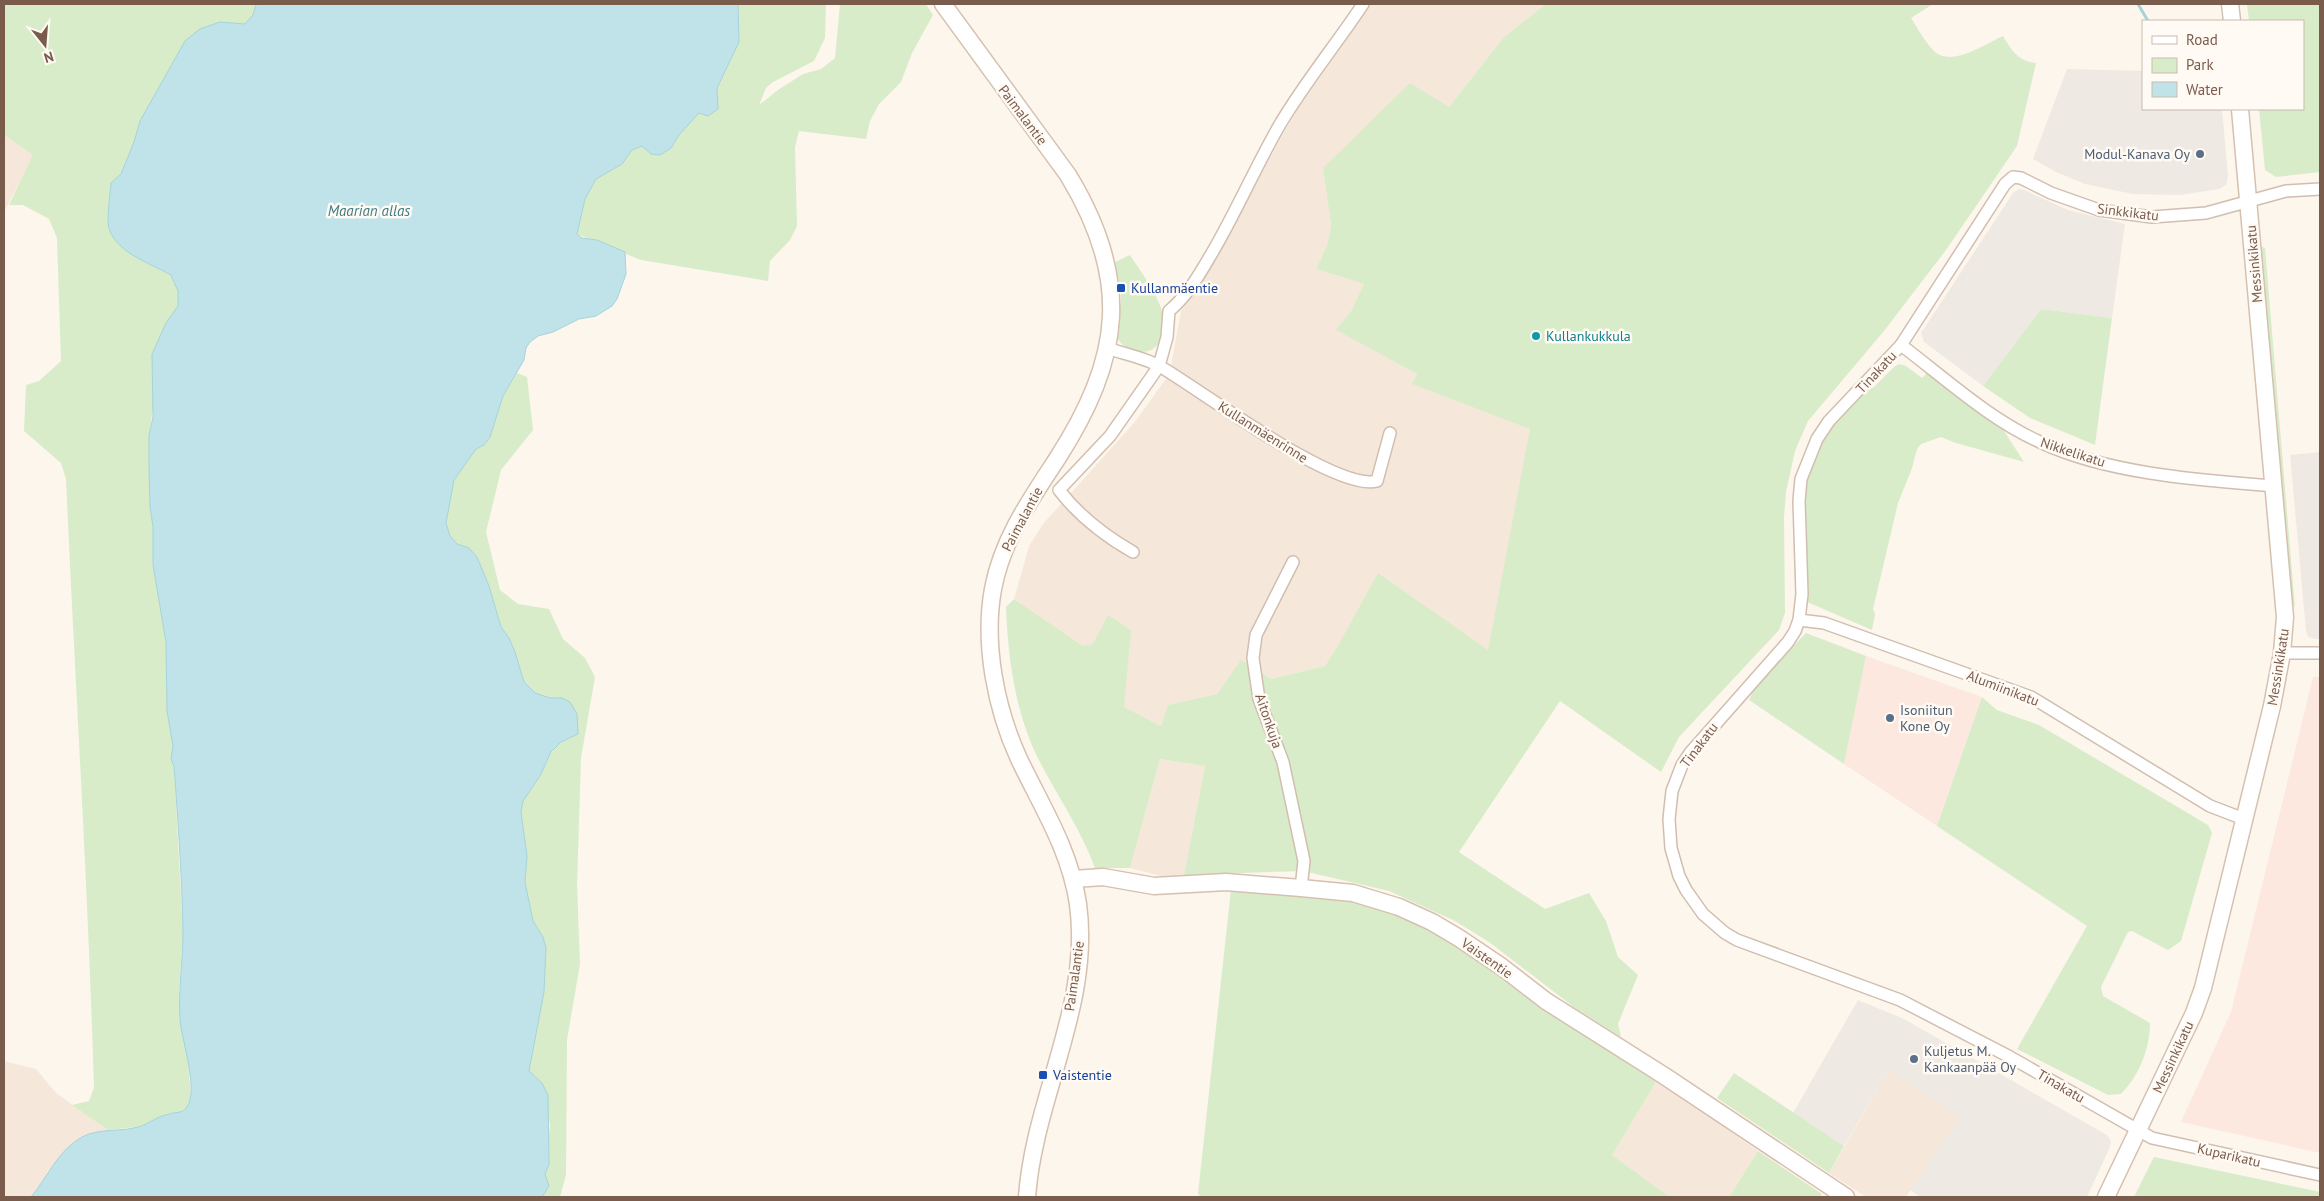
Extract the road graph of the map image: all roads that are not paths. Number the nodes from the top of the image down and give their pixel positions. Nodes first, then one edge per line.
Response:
1 (943, 4) edge
2 (1363, 4) edge
3 (2230, 4) edge
4 (2232, 20) edge
5 (2240, 110) edge
6 (2013, 178) joint
7 (2320, 189) edge
8 (2248, 201) junction
9 (1901, 345) junction
10 (1107, 348) junction
11 (1159, 366) junction
12 (1390, 433) dead end
13 (2274, 486) junction
14 (1133, 552) dead end
15 (1293, 562) dead end
16 (1799, 620) junction
17 (2282, 653) junction
18 (2320, 653) edge
19 (2244, 819) junction
20 (1073, 879) junction
21 (1301, 888) junction
22 (2139, 1130) junction
23 (2320, 1175) edge
24 (1027, 1197) edge
25 (1846, 1197) edge
26 (2106, 1197) edge

1 - 10 street, Paimalantie
2 - 11 street
3 - 4 street
5 - 8 street, Messinkikatu
6 - 8 street, Sinkkikatu
6 - 9 street, Tinakatu
7 - 8 street
8 - 13 street, Messinkikatu
9 - 13 street, Nikkelikatu
9 - 16 street, Tinakatu
10 - 11 street, Kullanmäenrinne
10 - 20 street, Paimalantie
11 - 12 street, Kullanmäenrinne
11 - 14 street
13 - 17 street, Messinkikatu
15 - 21 street, Aitonkuja
16 - 19 street, Alumiinikatu
16 - 22 street, Tinakatu
17 - 18 street
17 - 19 street, Messinkikatu
19 - 22 street, Messinkikatu
20 - 21 street, Vaistentie
20 - 24 street, Paimalantie
21 - 25 street, Vaistentie
22 - 23 street, Kuparikatu
22 - 26 street, Messinkikatu

